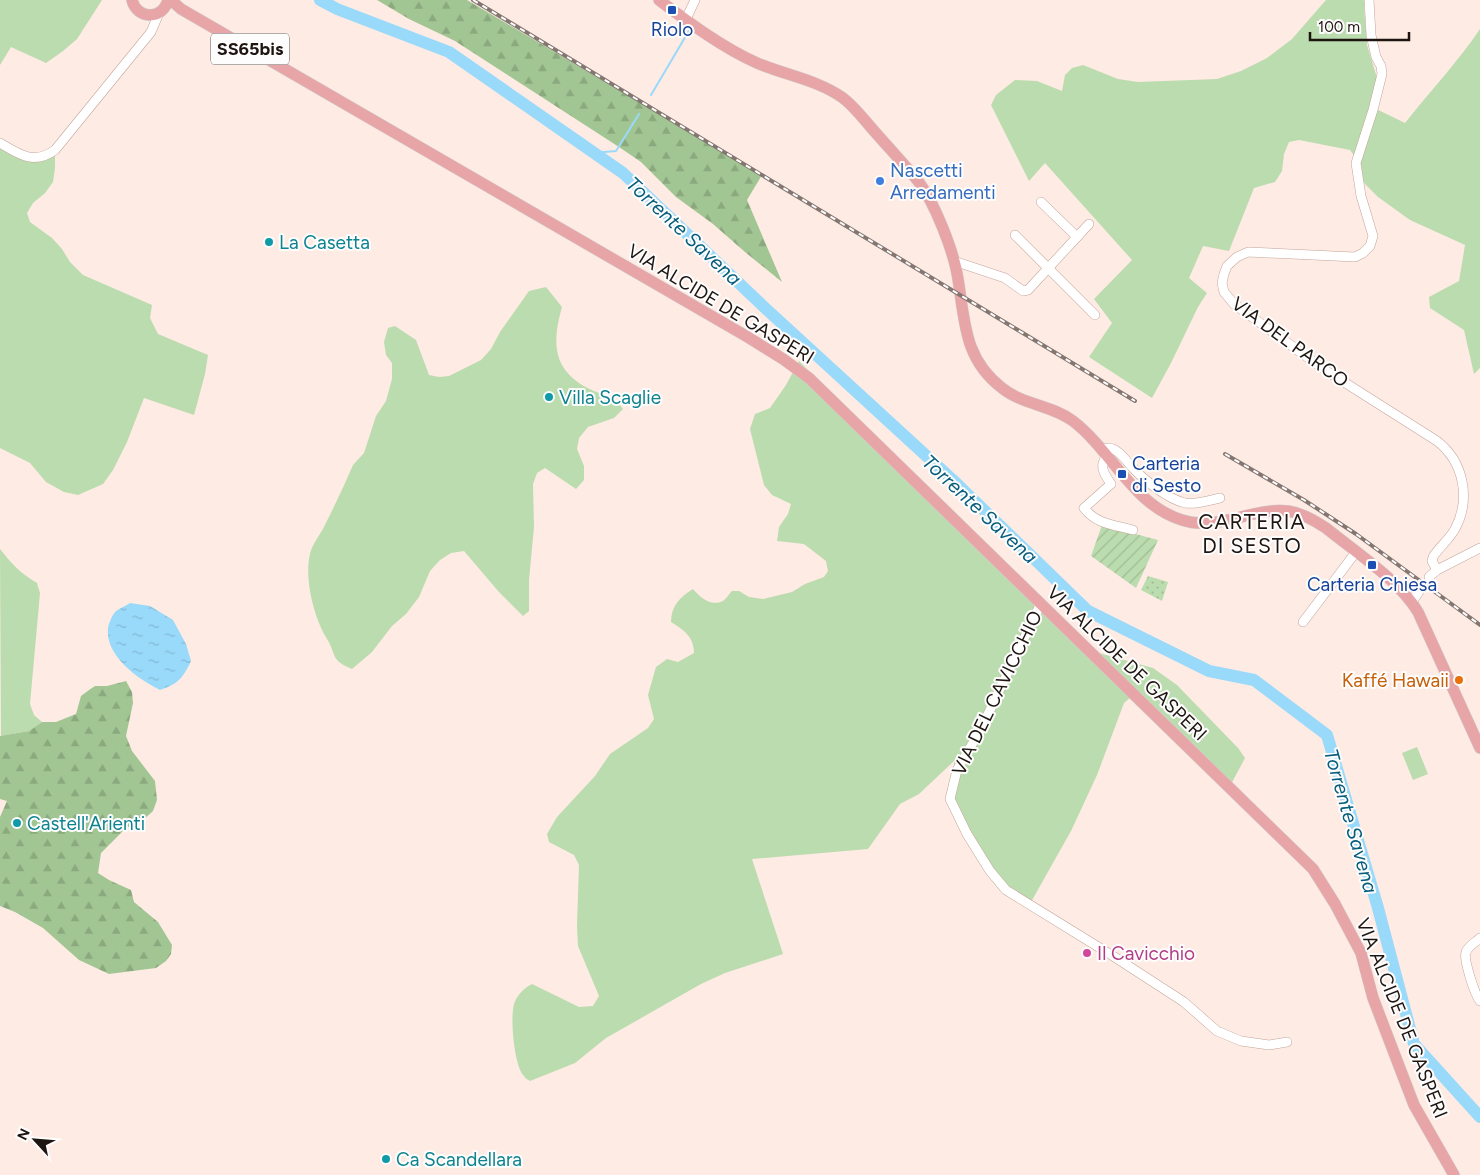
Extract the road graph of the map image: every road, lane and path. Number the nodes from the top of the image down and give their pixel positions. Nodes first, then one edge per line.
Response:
1 (132, 0) edge
2 (659, 0) edge
3 (1370, 0) edge
4 (690, 2) edge
5 (165, 6) edge
6 (146, 15) junction
7 (686, 19) junction
8 (148, 36) junction
9 (0, 144) edge
10 (1041, 202) dead end
11 (1089, 224) dead end
12 (1015, 235) dead end
13 (1077, 237) junction
14 (954, 262) junction
15 (1048, 268) junction
16 (1095, 315) dead end
17 (1105, 453) junction
18 (1220, 498) dead end
19 (1133, 530) dead end
20 (1480, 548) edge
21 (1356, 552) junction
22 (1437, 570) junction
23 (1429, 577) dead end
24 (1422, 587) dead end
25 (1412, 602) junction
26 (1041, 603) junction
27 (1303, 622) dead end
28 (1480, 748) edge
29 (1480, 938) edge
30 (1480, 1001) edge
31 (1287, 1042) dead end
32 (1453, 1175) edge

1 - 6 main road
2 - 7 main road
3 - 22 street, VIA DEL PARCO
4 - 7 street
5 - 6 main road, SS65bis
5 - 8 street
5 - 26 main road, VIA ALCIDE DE GASPERI / SS65bis
6 - 8 street
7 - 14 main road
8 - 9 street
10 - 13 street
11 - 13 street
12 - 15 street
13 - 15 street
14 - 15 street
14 - 17 main road
15 - 16 street
17 - 18 street
17 - 19 street
17 - 21 main road
20 - 22 street
21 - 25 main road
21 - 27 street
22 - 23 street
24 - 25 street
25 - 28 main road
26 - 31 street, VIA DEL CAVICCHIO
26 - 32 main road, VIA ALCIDE DE GASPERI / SS65bis
29 - 30 street

